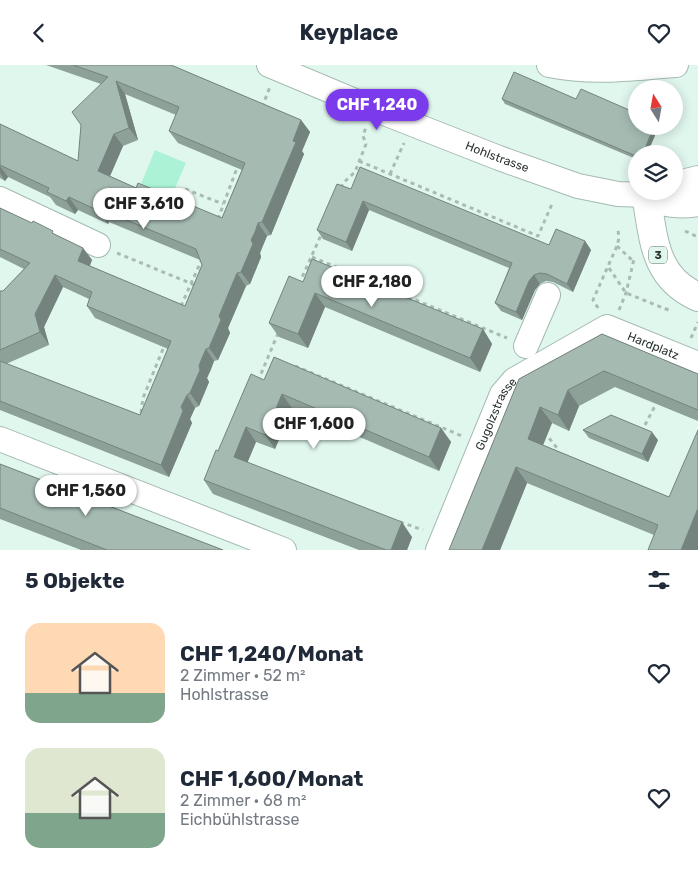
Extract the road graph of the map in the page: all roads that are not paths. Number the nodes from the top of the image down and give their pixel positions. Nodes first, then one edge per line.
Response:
1 (549, 65) edge
2 (676, 65) edge
3 (270, 76) edge
4 (698, 179) edge
5 (683, 182) edge
6 (628, 193) edge
7 (0, 199) edge
8 (651, 200) edge
9 (661, 200) edge
10 (698, 202) edge
11 (98, 245) road end
12 (548, 295) dead end
13 (698, 297) edge
14 (607, 327) joint
15 (548, 361) junction
16 (698, 364) edge
17 (0, 439) edge
18 (440, 545) edge
19 (284, 550) edge

1 - 2 street
3 - 6 street, Hohlstrasse
4 - 5 street
7 - 11 street
8 - 13 main road, 3
9 - 10 main road, Hohlstrasse
12 - 15 street
14 - 15 street, Gugolzstrasse
14 - 16 street, Hardplatz
15 - 18 street, Gugolzstrasse
17 - 19 street

